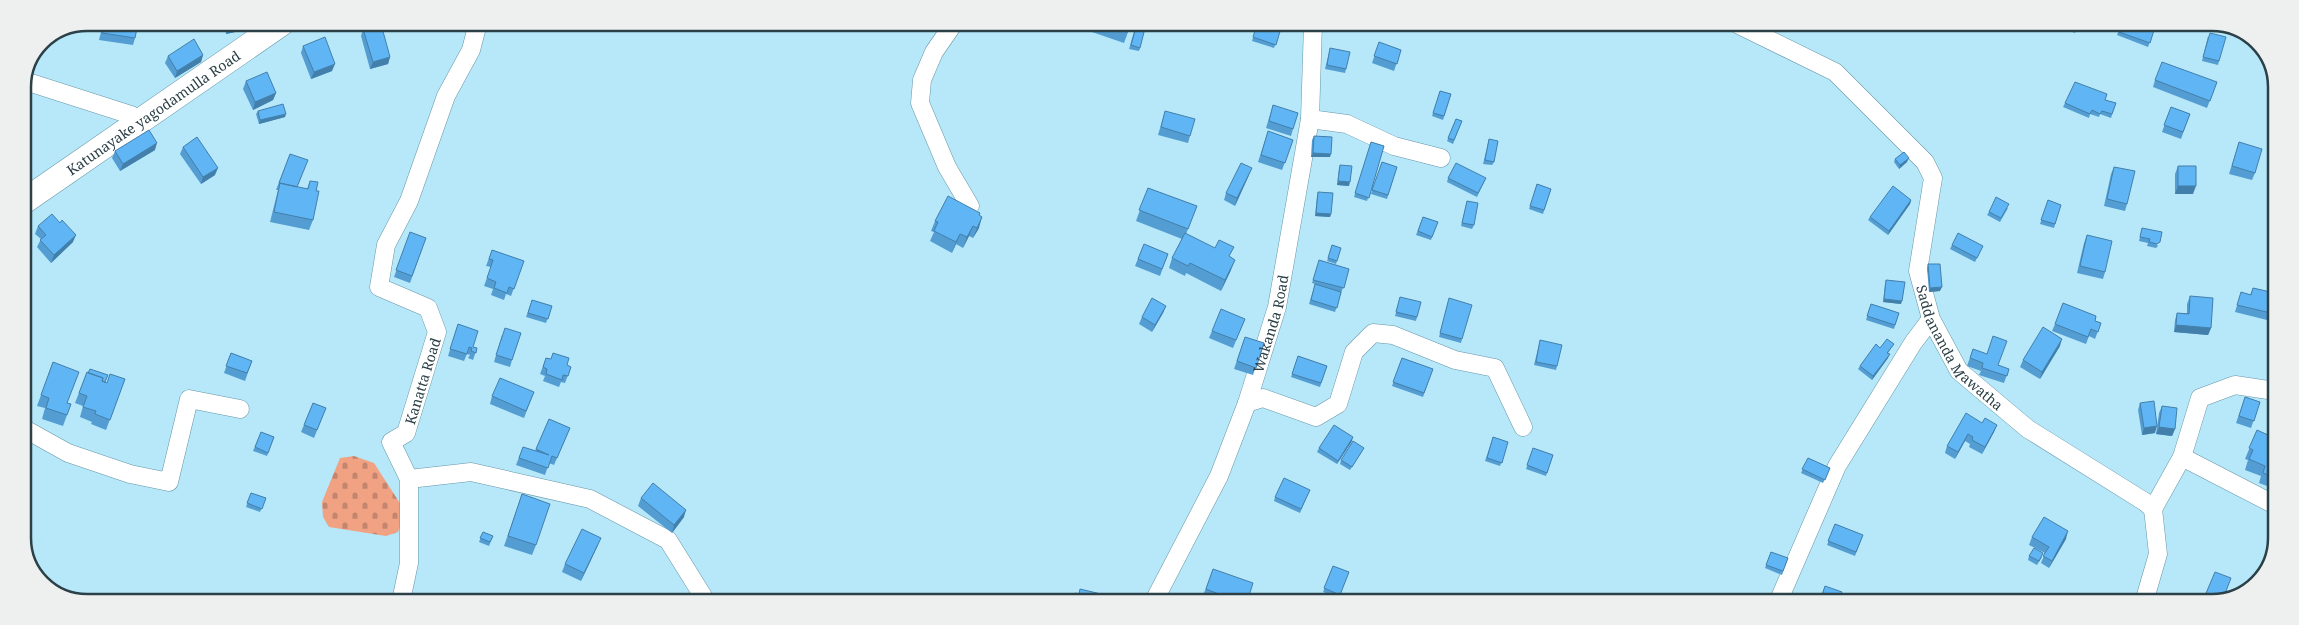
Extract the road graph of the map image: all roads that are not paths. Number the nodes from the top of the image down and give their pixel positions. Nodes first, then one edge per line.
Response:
1 (270, 31) edge
2 (476, 31) edge
3 (948, 31) edge
4 (1313, 31) edge
5 (1751, 31) edge
6 (31, 83) edge
7 (1310, 119) junction
8 (139, 121) junction
9 (1441, 158) dead end
10 (31, 196) edge
11 (970, 206) edge
12 (1931, 319) junction
13 (2268, 390) edge
14 (1247, 403) junction
15 (240, 409) dead end
16 (1523, 427) dead end
17 (31, 432) edge
18 (2182, 457) junction
19 (409, 479) junction
20 (2268, 502) edge
21 (2153, 509) junction
22 (402, 594) edge
23 (702, 594) edge
24 (1158, 594) edge
25 (1781, 594) edge
26 (2146, 594) edge

1 - 8 main road, Katunayake yagodamulla Road
2 - 19 street, Kanatta Road
3 - 11 street
4 - 7 street, Wakanda Road
5 - 12 street, Saddananda Mawatha
6 - 8 street
7 - 9 street
7 - 14 street, Wakanda Road
8 - 10 main road, Katunayake yagodamulla Road
12 - 21 street, Saddananda Mawatha
12 - 25 street
13 - 18 street
14 - 16 street
14 - 24 street, Wakanda Road
15 - 17 street
18 - 20 street
18 - 21 street
19 - 22 street, Kanatta Road
19 - 23 street
21 - 26 street

